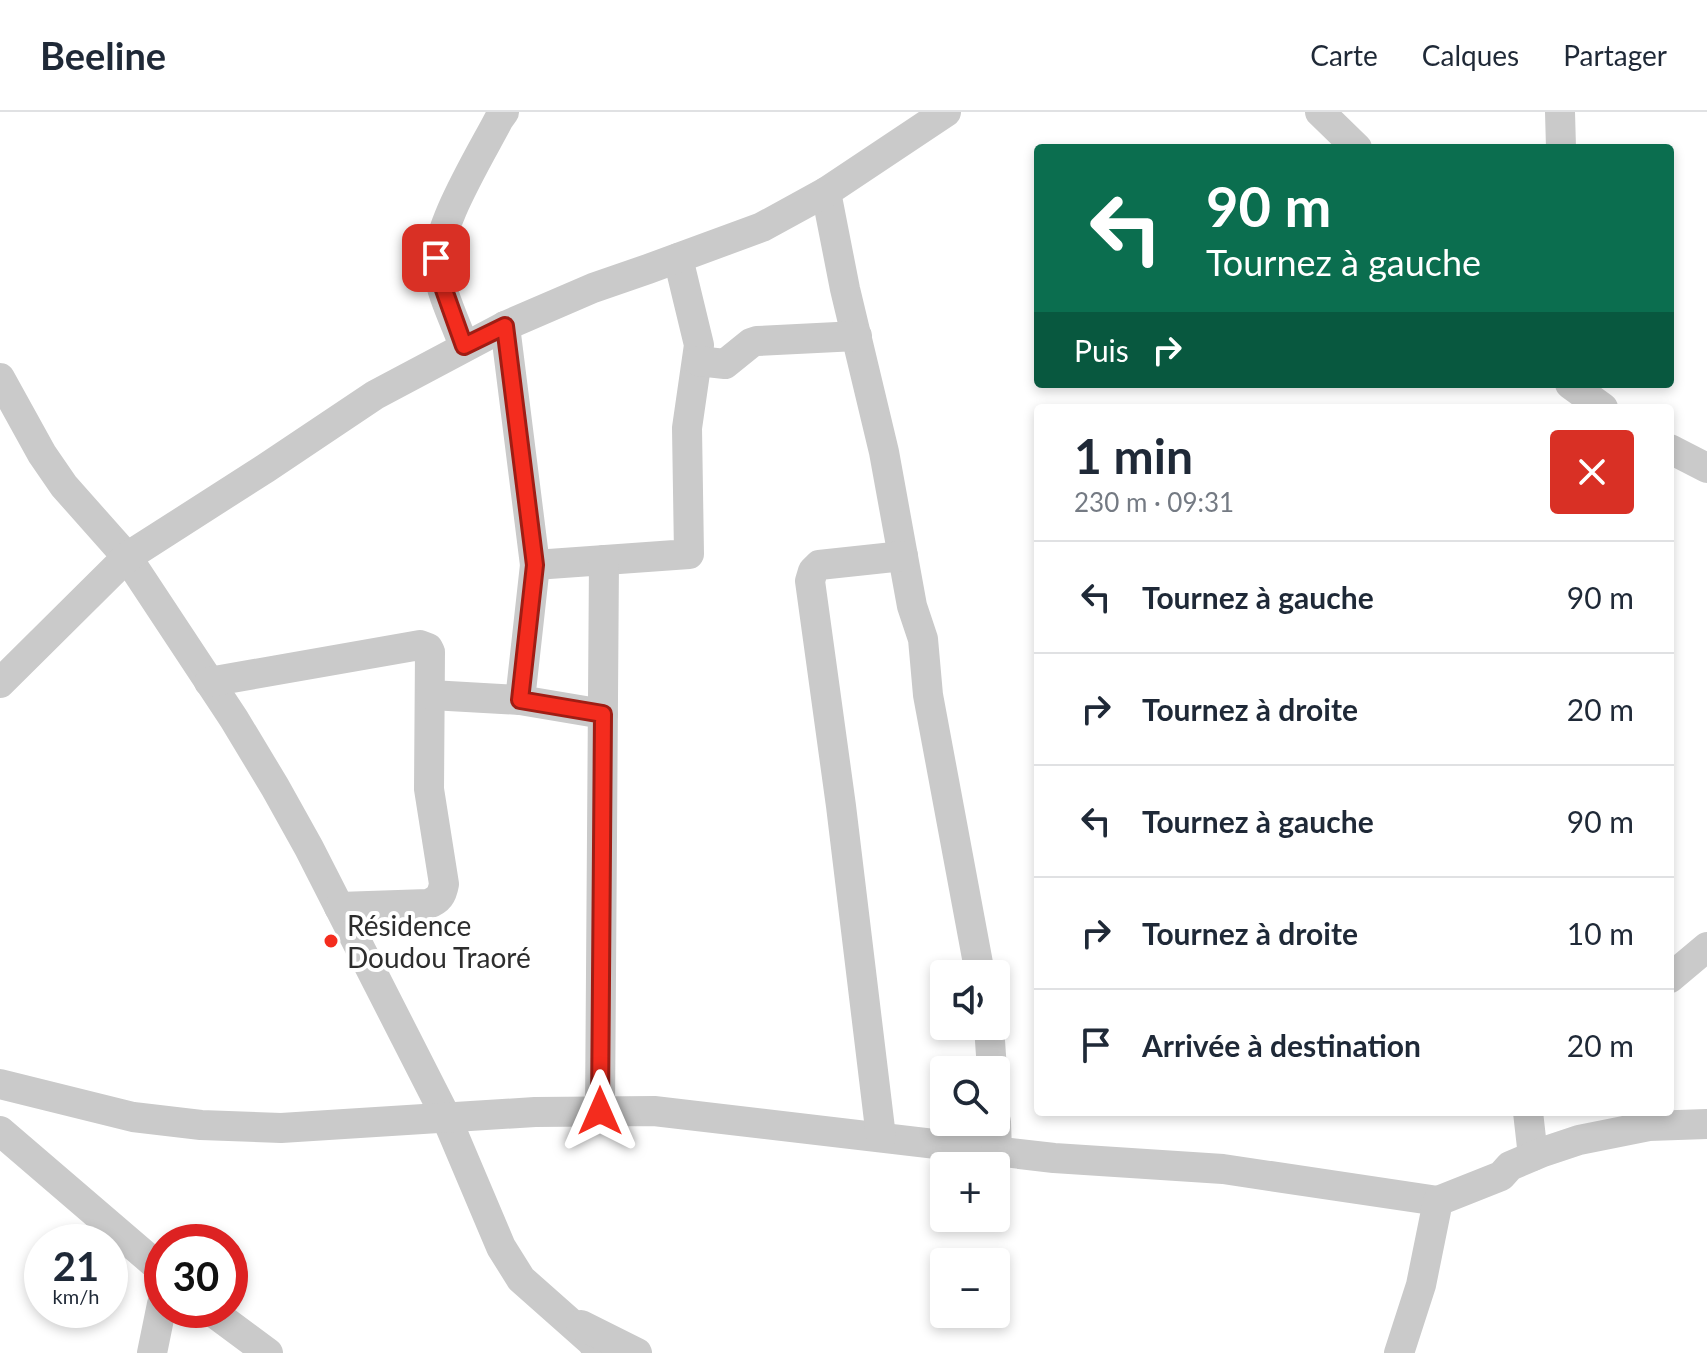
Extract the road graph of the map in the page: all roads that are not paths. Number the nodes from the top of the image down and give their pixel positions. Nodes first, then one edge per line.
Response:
1 (504, 112) edge
2 (946, 112) edge
3 (1320, 112) edge
4 (1560, 112) edge
5 (910, 122) edge
6 (1353, 144) edge
7 (1561, 144) edge
8 (826, 192) junction
9 (678, 258) junction
10 (505, 326) junction
11 (857, 336) junction
12 (464, 346) junction
13 (698, 361) junction
14 (0, 378) edge
15 (1576, 388) edge
16 (1599, 404) edge
17 (1674, 451) edge
18 (1707, 468) edge
19 (903, 556) junction
20 (127, 557) junction
21 (604, 560) junction
22 (535, 565) junction
23 (209, 682) junction
24 (0, 683) edge
25 (431, 695) junction
26 (520, 700) junction
27 (603, 714) junction
28 (339, 907) junction
29 (1707, 947) edge
30 (977, 960) edge
31 (1674, 975) edge
32 (0, 1084) edge
33 (600, 1111) junction
34 (1528, 1116) edge
35 (446, 1117) junction
36 (1707, 1124) edge
37 (0, 1131) edge
38 (881, 1137) junction
39 (996, 1137) edge
40 (1533, 1156) junction
41 (1438, 1201) junction
42 (144, 1255) edge
43 (558, 1313) junction
44 (157, 1328) edge
45 (234, 1328) edge
46 (152, 1353) edge
47 (268, 1353) edge
48 (600, 1353) edge
49 (637, 1353) edge
50 (1399, 1353) edge

1 - 12 street
2 - 5 street
3 - 6 street
4 - 7 street
5 - 8 street
8 - 9 street
8 - 11 street
9 - 10 street
9 - 13 street
10 - 12 street
10 - 22 street
11 - 13 street
11 - 19 street
12 - 20 street
13 - 21 street
14 - 20 street
15 - 16 street
17 - 18 street
19 - 30 street
19 - 38 street
20 - 23 street
20 - 24 street
21 - 22 street
21 - 27 street
22 - 26 street
23 - 25 street
23 - 28 street
25 - 26 street
25 - 28 street
26 - 27 street
27 - 33 street
28 - 35 street
29 - 31 street
32 - 35 street
33 - 35 street
33 - 38 street
34 - 40 street
35 - 43 street
36 - 40 street
37 - 42 street
38 - 39 street
39 - 41 street
40 - 41 street
41 - 50 street
43 - 48 street
43 - 49 street
44 - 46 street
45 - 47 street

